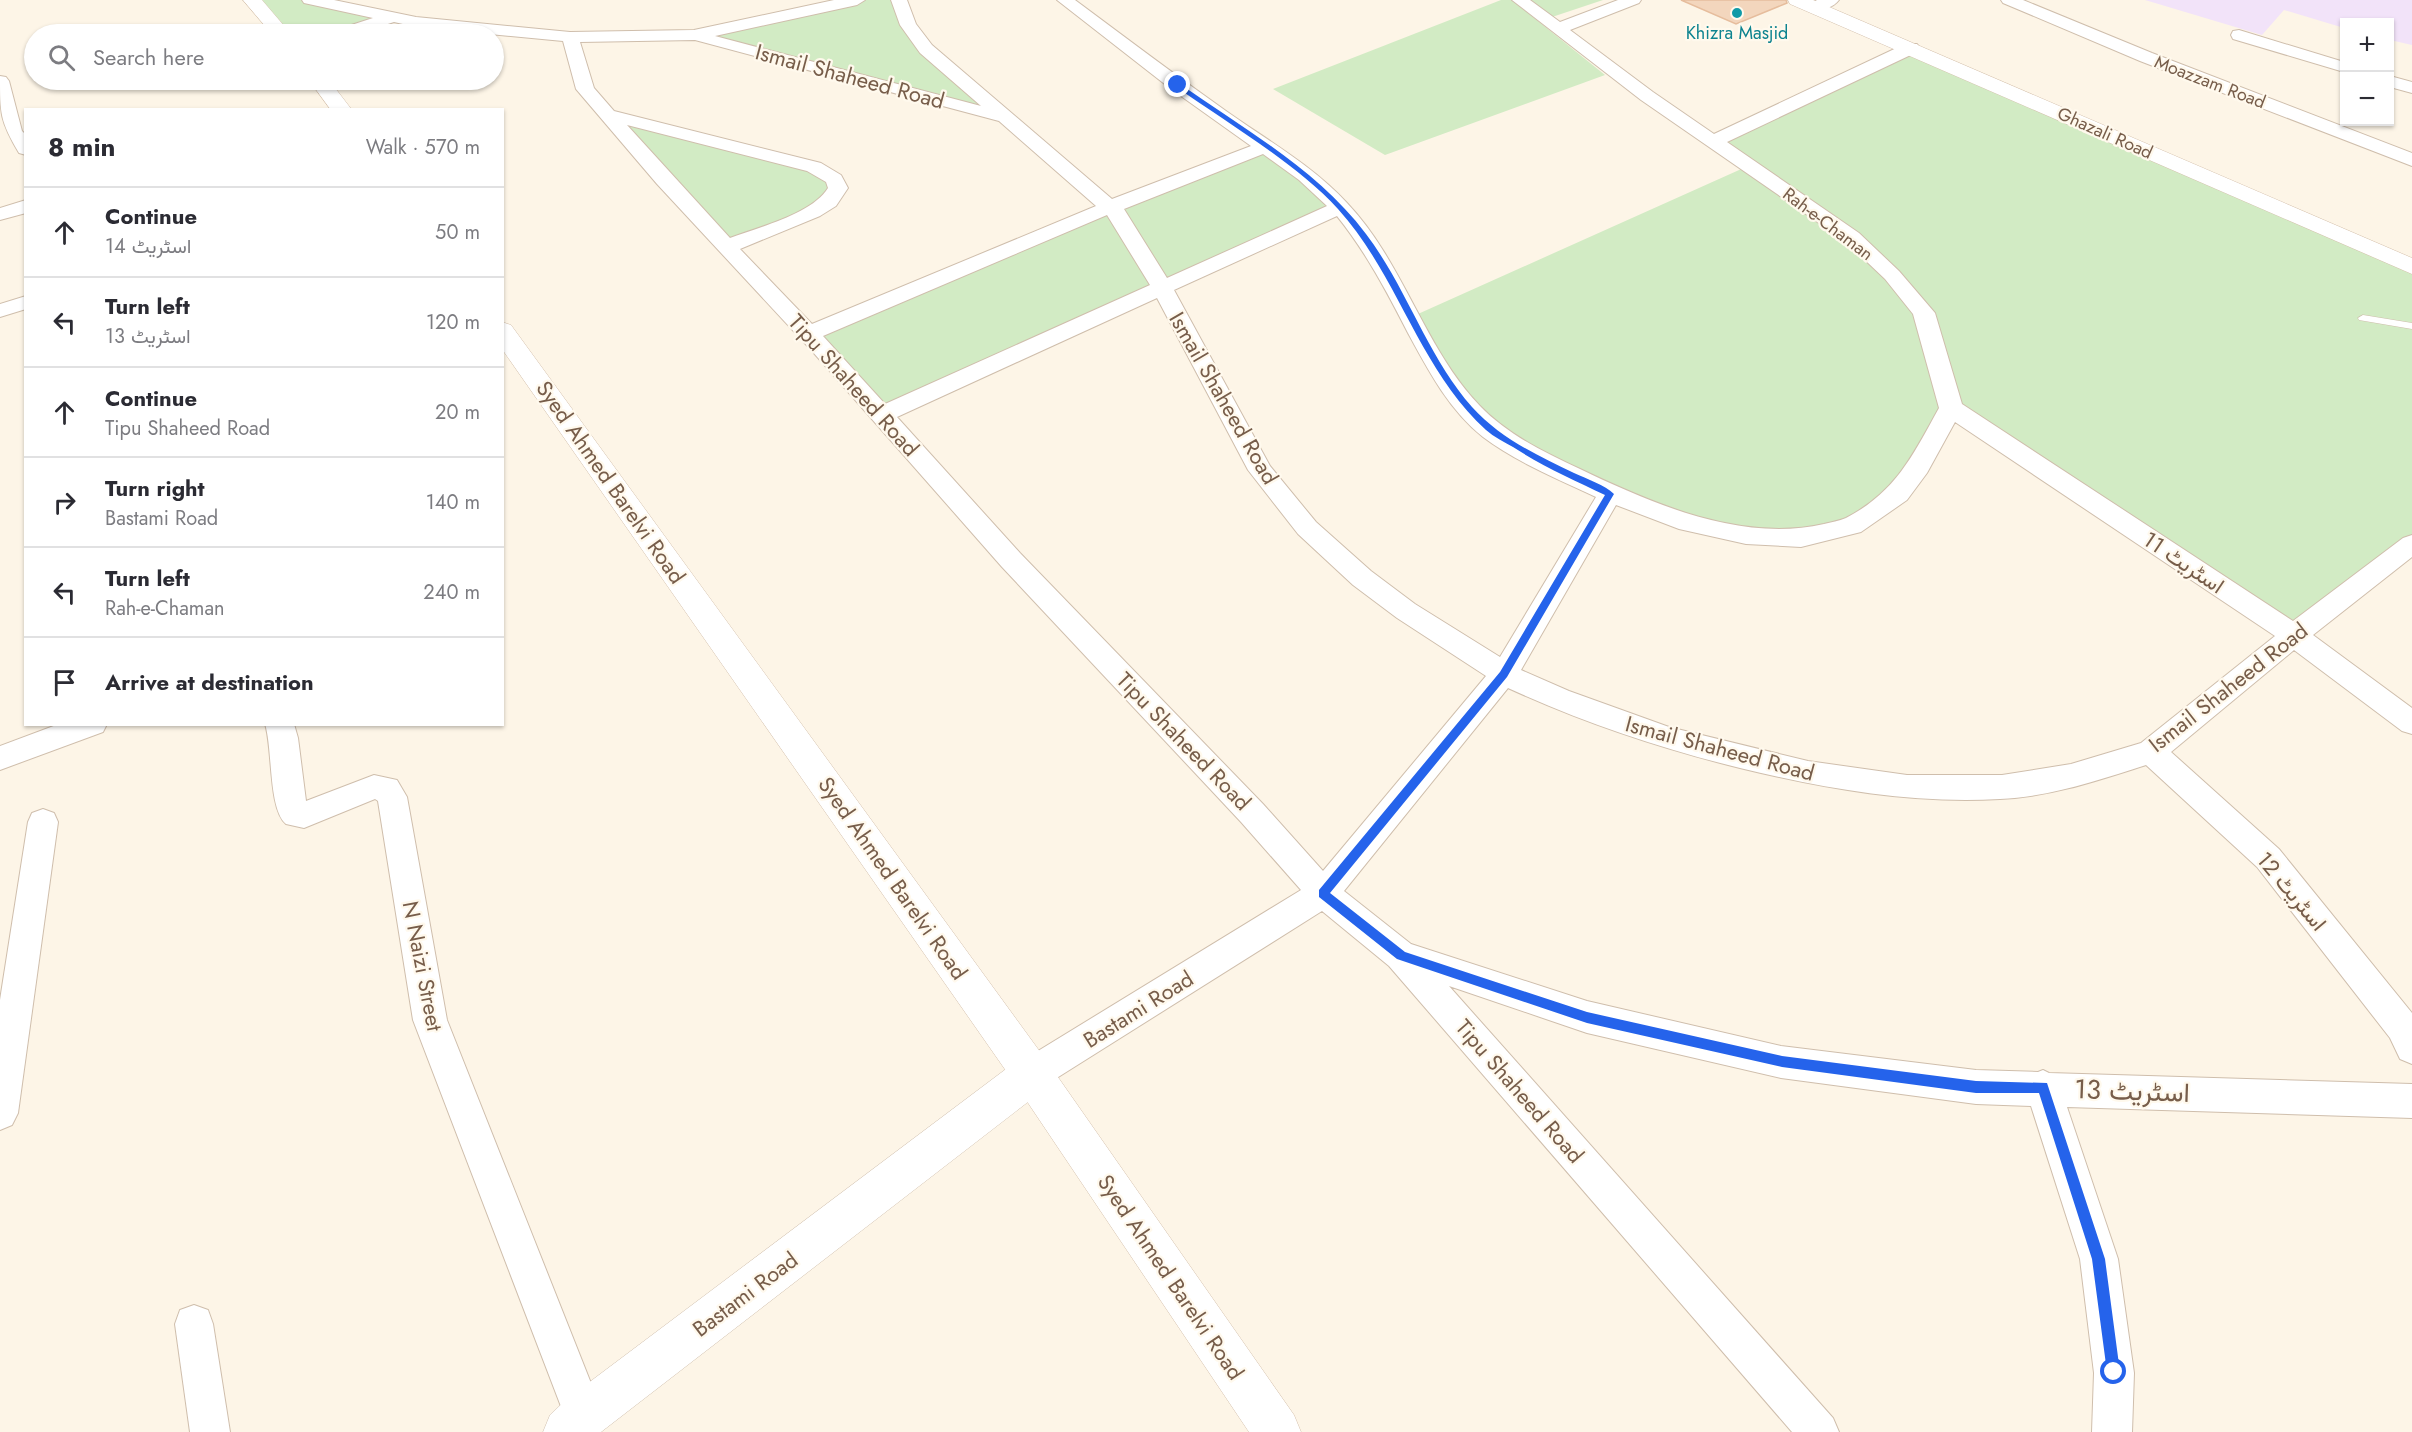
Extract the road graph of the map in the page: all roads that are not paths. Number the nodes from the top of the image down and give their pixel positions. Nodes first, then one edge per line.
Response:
1 (252, 0) edge
2 (310, 0) edge
3 (857, 0) edge
4 (899, 0) edge
5 (1065, 0) edge
6 (1520, 0) edge
7 (1633, 0) edge
8 (2009, 0) edge
9 (1814, 2) edge
10 (390, 18) junction
11 (273, 24) edge
12 (372, 24) edge
13 (447, 24) edge
14 (1558, 29) junction
15 (504, 30) edge
16 (694, 35) junction
17 (2239, 35) dead end
18 (570, 37) junction
19 (1911, 48) junction
20 (2340, 66) edge
21 (0, 81) edge
22 (2394, 82) edge
23 (2412, 87) edge
24 (327, 90) edge
25 (340, 108) edge
26 (608, 115) junction
27 (1009, 119) junction
28 (1714, 141) junction
29 (24, 146) edge
30 (1265, 147) junction
31 (2412, 160) edge
32 (24, 207) edge
33 (1110, 207) junction
34 (1340, 207) junction
35 (0, 214) edge
36 (727, 247) junction
37 (2412, 267) edge
38 (1161, 286) junction
39 (24, 303) edge
40 (0, 311) edge
41 (2363, 318) dead end
42 (2412, 326) edge
43 (504, 333) edge
44 (808, 334) junction
45 (1951, 408) junction
46 (881, 415) junction
47 (1610, 494) junction
48 (2412, 544) edge
49 (2294, 635) junction
50 (1504, 674) junction
51 (2412, 723) edge
52 (88, 726) edge
53 (280, 726) edge
54 (2151, 752) junction
55 (0, 758) edge
56 (43, 822) dead end
57 (1323, 893) junction
58 (1401, 956) junction
59 (7, 1017) edge
60 (2412, 1048) edge
61 (1032, 1074) junction
62 (2043, 1087) junction
63 (2412, 1101) edge
64 (0, 1113) edge
65 (194, 1324) dead end
66 (575, 1424) edge
67 (210, 1432) edge
68 (1277, 1432) edge
69 (1819, 1432) edge
70 (2112, 1432) edge

1 - 11 main road
2 - 10 street
3 - 16 street
4 - 27 street
5 - 30 street
6 - 14 street, Rah-e-Chaman
7 - 14 street
8 - 31 street, Moazzam Road
9 - 19 main road, Ghazali Road
10 - 12 street
10 - 13 street
14 - 28 street, Rah-e-Chaman
15 - 18 street
16 - 18 street
16 - 27 street, Ismail Shaheed Road
17 - 20 street
18 - 26 street, Tipu Shaheed Road
19 - 28 street
19 - 37 main road, Ghazali Road
21 - 29 street
22 - 23 street
24 - 25 main road
26 - 36 street, Tipu Shaheed Road
26 - 36 street
27 - 33 street, Ismail Shaheed Road
28 - 45 street, Rah-e-Chaman
30 - 33 street
30 - 34 street
32 - 35 street
33 - 38 street, Ismail Shaheed Road
33 - 44 street
34 - 38 street
34 - 47 street
36 - 44 street, Tipu Shaheed Road
38 - 46 street
38 - 50 street, Ismail Shaheed Road
39 - 40 street
41 - 42 lane
43 - 61 main road, Syed Ahmed Barelvi Road
44 - 46 street, Tipu Shaheed Road
45 - 47 street
45 - 49 street, اسٹریٹ 11
46 - 57 street, Tipu Shaheed Road
47 - 50 street, Bastami Road
48 - 49 street, Ismail Shaheed Road
49 - 51 street, اسٹریٹ 11
49 - 54 street, Ismail Shaheed Road
50 - 54 street, Ismail Shaheed Road
50 - 57 street, Bastami Road
52 - 55 street
53 - 66 street, N Naizi Street
54 - 60 street, اسٹریٹ 12
56 - 59 street
57 - 58 street, Tipu Shaheed Road
57 - 61 street, Bastami Road
58 - 62 street, اسٹریٹ 13
58 - 69 street, Tipu Shaheed Road
59 - 64 street
61 - 66 main road, Bastami Road
61 - 68 main road, Syed Ahmed Barelvi Road
62 - 63 street, اسٹریٹ 13
62 - 70 street
65 - 67 street

